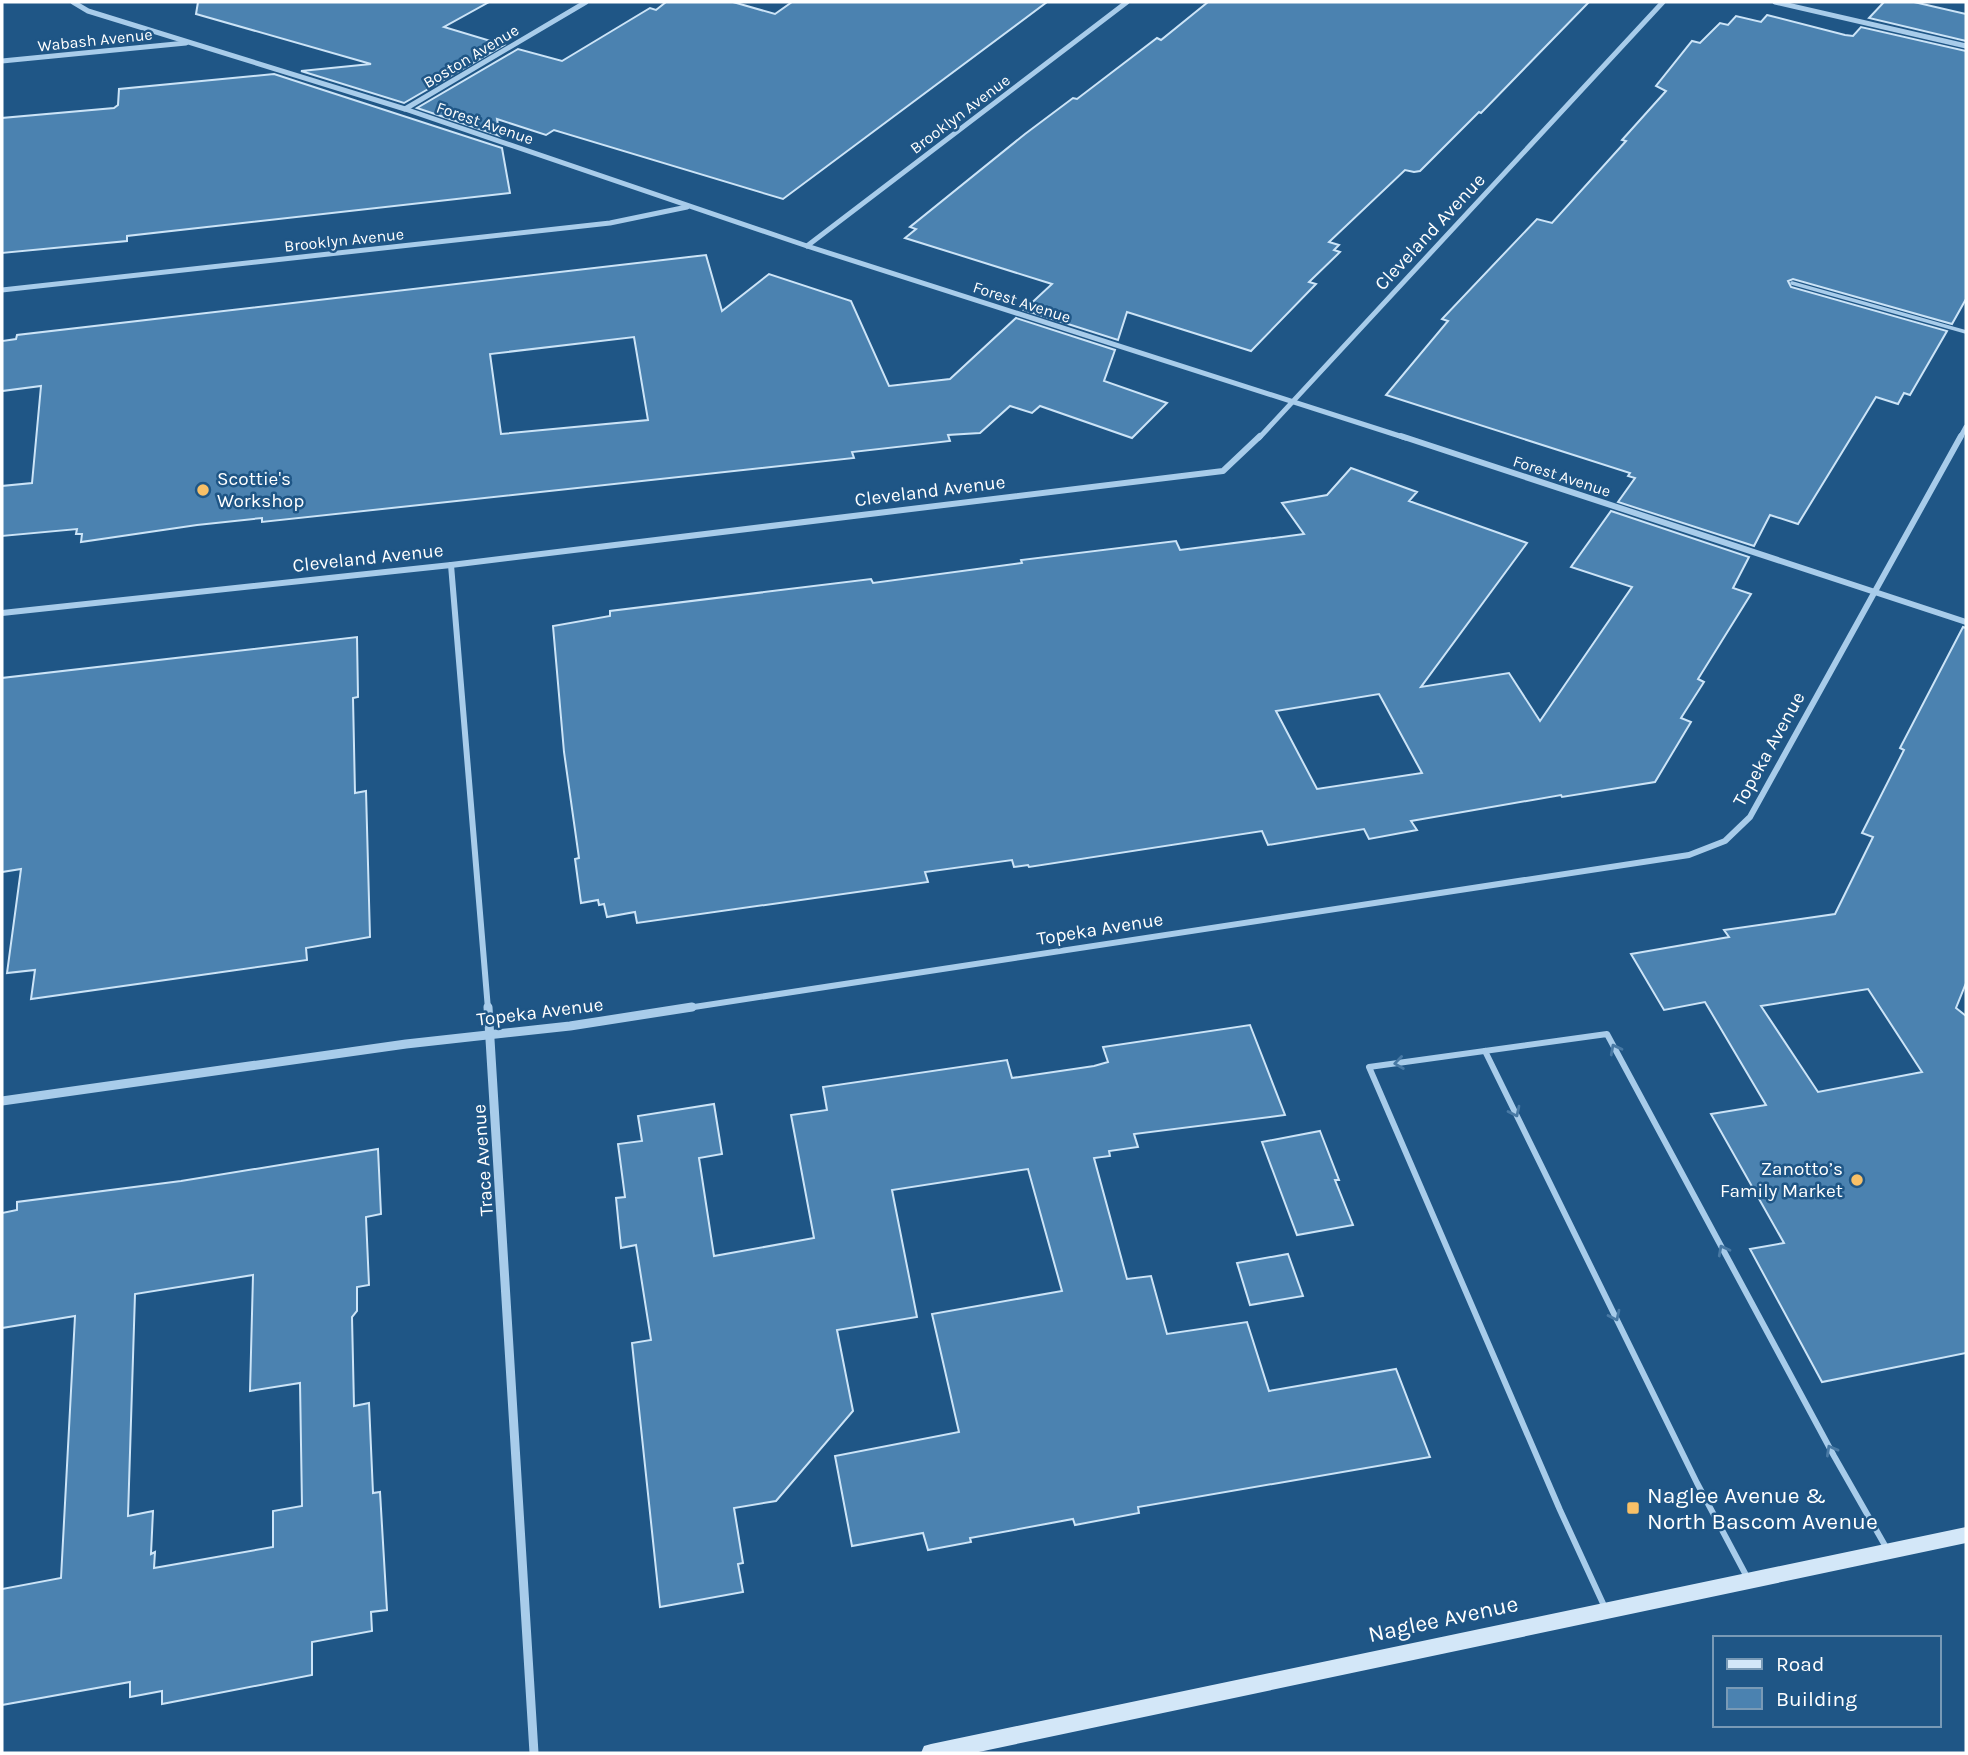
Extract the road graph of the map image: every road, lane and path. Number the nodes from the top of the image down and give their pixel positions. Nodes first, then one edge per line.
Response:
1 (73, 2) edge
2 (586, 2) edge
3 (1127, 2) edge
4 (1663, 2) edge
5 (1775, 2) edge
6 (190, 42) junction
7 (1966, 46) edge
8 (2, 61) edge
9 (405, 109) junction
10 (688, 206) junction
11 (807, 246) junction
12 (1792, 283) dead end
13 (2, 290) edge
14 (1966, 332) edge
15 (1294, 401) junction
16 (1966, 427) edge
17 (451, 565) junction
18 (1877, 593) junction
19 (2, 613) edge
20 (1966, 622) edge
21 (489, 1035) junction
22 (1485, 1051) junction
23 (2, 1101) edge
24 (1966, 1535) edge
25 (1889, 1552) junction
26 (1749, 1581) junction
27 (1606, 1610) junction
28 (534, 1753) edge
29 (931, 1753) edge

1 - 6 street, Forest Avenue
2 - 9 street, Boston Avenue
3 - 11 street, Brooklyn Avenue
4 - 15 street, Cleveland Avenue
5 - 7 street
6 - 8 street, Wabash Avenue
6 - 9 street, Forest Avenue
9 - 10 street, Forest Avenue
10 - 11 street, Forest Avenue
10 - 13 street, Brooklyn Avenue
11 - 15 street, Forest Avenue
12 - 14 lane
15 - 17 street, Cleveland Avenue
15 - 18 street, Forest Avenue
16 - 18 street, Topeka Avenue
17 - 19 street, Cleveland Avenue
17 - 21 street, Trace Avenue
18 - 20 street, Forest Avenue
18 - 21 street, Topeka Avenue
21 - 23 street, Topeka Avenue
21 - 28 street, Trace Avenue
25 -> 22 lane
22 -> 26 lane
22 -> 27 lane
24 - 25 main road, Naglee Avenue
25 - 26 main road, Naglee Avenue
26 - 27 main road, Naglee Avenue
27 - 29 main road, Naglee Avenue

